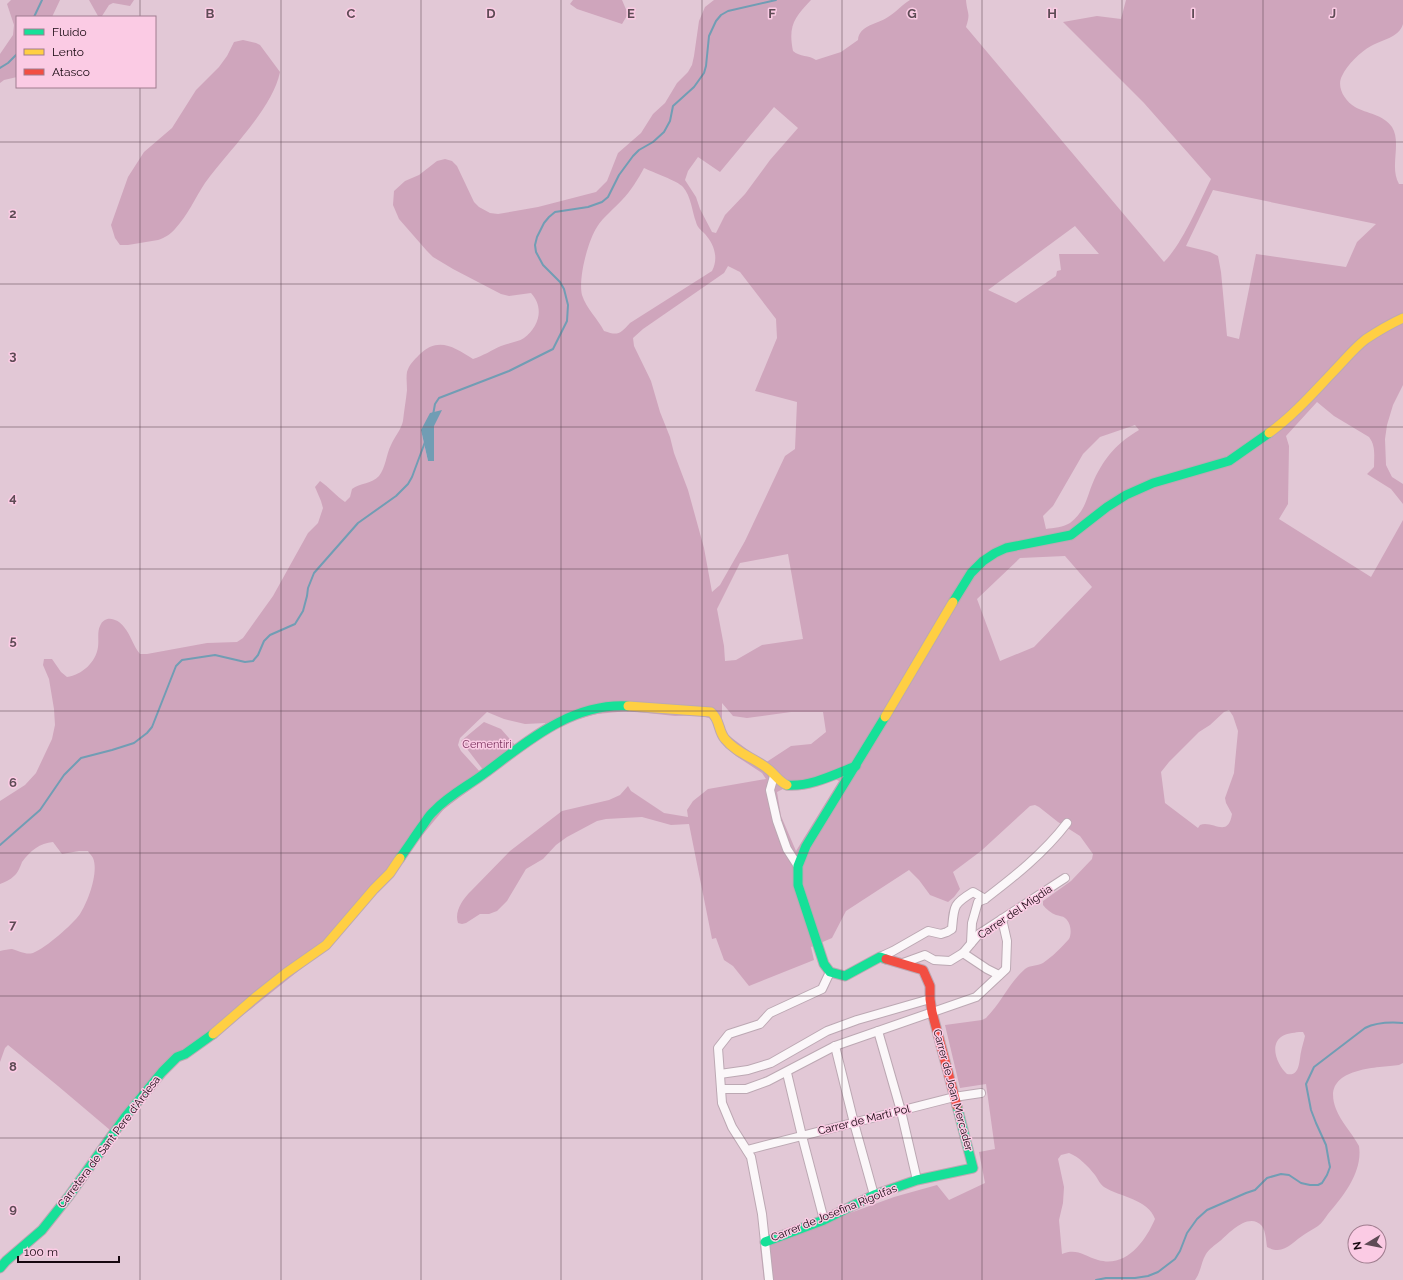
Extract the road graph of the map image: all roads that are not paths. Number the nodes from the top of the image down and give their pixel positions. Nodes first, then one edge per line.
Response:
1 (1403, 318) edge
2 (856, 766) junction
3 (774, 776) junction
4 (1067, 823) dead end
5 (798, 866) junction
6 (1065, 878) dead end
7 (985, 899) junction
8 (1002, 919) junction
9 (971, 943) junction
10 (963, 953) junction
11 (880, 957) junction
12 (902, 963) junction
13 (830, 972) junction
14 (999, 975) junction
15 (930, 999) junction
16 (932, 1012) junction
17 (878, 1031) junction
18 (835, 1046) junction
19 (786, 1073) junction
20 (720, 1074) junction
21 (721, 1089) junction
22 (981, 1093) dead end
23 (954, 1098) junction
24 (901, 1111) junction
25 (854, 1123) junction
26 (802, 1136) junction
27 (747, 1150) junction
28 (973, 1168) joint
29 (917, 1180) junction
30 (874, 1195) junction
31 (824, 1220) junction
32 (765, 1242) junction
33 (0, 1268) edge
34 (769, 1280) edge

1 - 2 street
2 - 3 street, Carretera de Sant Pere d'Ardesa
2 - 5 street
3 - 5 street
3 - 33 street, Carretera de Sant Pere d'Ardesa
4 - 7 street
5 - 13 street
6 - 8 street, Carrer del Migdia
7 - 9 street
7 - 11 street
8 - 9 street, Carrer del Migdia
8 - 14 street
9 - 10 street, Carrer del Migdia
10 - 12 street, Carrer del Migdia
10 - 14 street
11 - 12 street, Carrer de Joan Mercader
11 - 13 street
12 - 15 street, Carrer de Joan Mercader
13 - 20 street
14 - 16 street
15 - 16 street, Carrer de Joan Mercader
15 - 20 street
16 - 17 street
16 - 23 street, Carrer de Joan Mercader
17 - 18 street
17 - 24 street
18 - 19 street
18 - 25 street
19 - 21 street
19 - 26 street
20 - 21 street
21 - 27 street
22 - 23 street, Carrer de Martí Pol
23 - 24 street, Carrer de Martí Pol
23 - 28 street, Carrer de Joan Mercader
24 - 25 street, Carrer de Martí Pol
24 - 29 street
25 - 26 street, Carrer de Martí Pol
25 - 30 street
26 - 27 street, Carrer de Martí Pol
26 - 31 street
27 - 32 street
28 - 29 street, Carrer de Josefina Rigolfas
29 - 30 street, Carrer de Josefina Rigolfas
30 - 31 street, Carrer de Josefina Rigolfas
31 - 32 street, Carrer de Josefina Rigolfas
32 - 34 street

